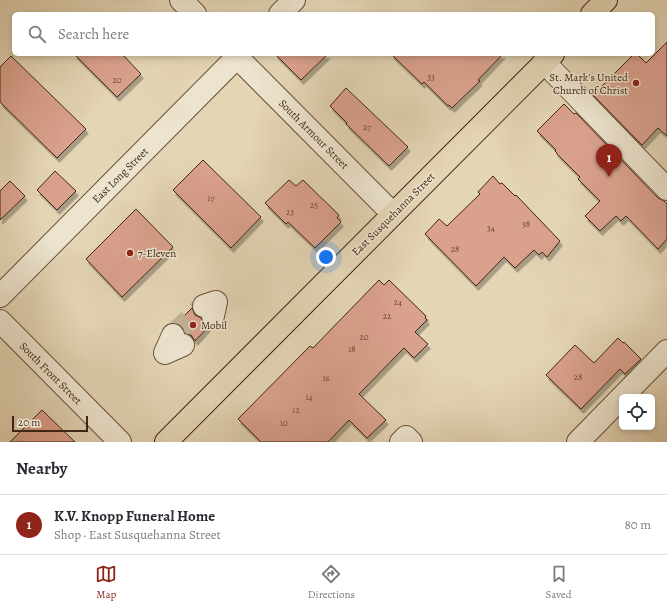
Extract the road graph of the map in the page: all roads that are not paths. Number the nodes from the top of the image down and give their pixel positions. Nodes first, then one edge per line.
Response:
1 (181, 0) edge
2 (294, 0) edge
3 (606, 0) edge
4 (193, 12) edge
5 (282, 12) edge
6 (594, 12) edge
7 (236, 56) edge
8 (238, 56) edge
9 (548, 58) edge
10 (667, 188) edge
11 (393, 214) junction
12 (0, 296) edge
13 (0, 321) edge
14 (667, 351) edge
15 (120, 442) edge
16 (166, 442) edge
17 (578, 442) edge

1 - 4 street
2 - 5 street
3 - 6 main road
7 - 12 street, East Long Street
8 - 11 street, South Armour Street
9 - 10 street
9 - 11 main road, East Susquehanna Street
11 - 16 main road, East Susquehanna Street
13 - 15 street, South Front Street
14 - 17 street

